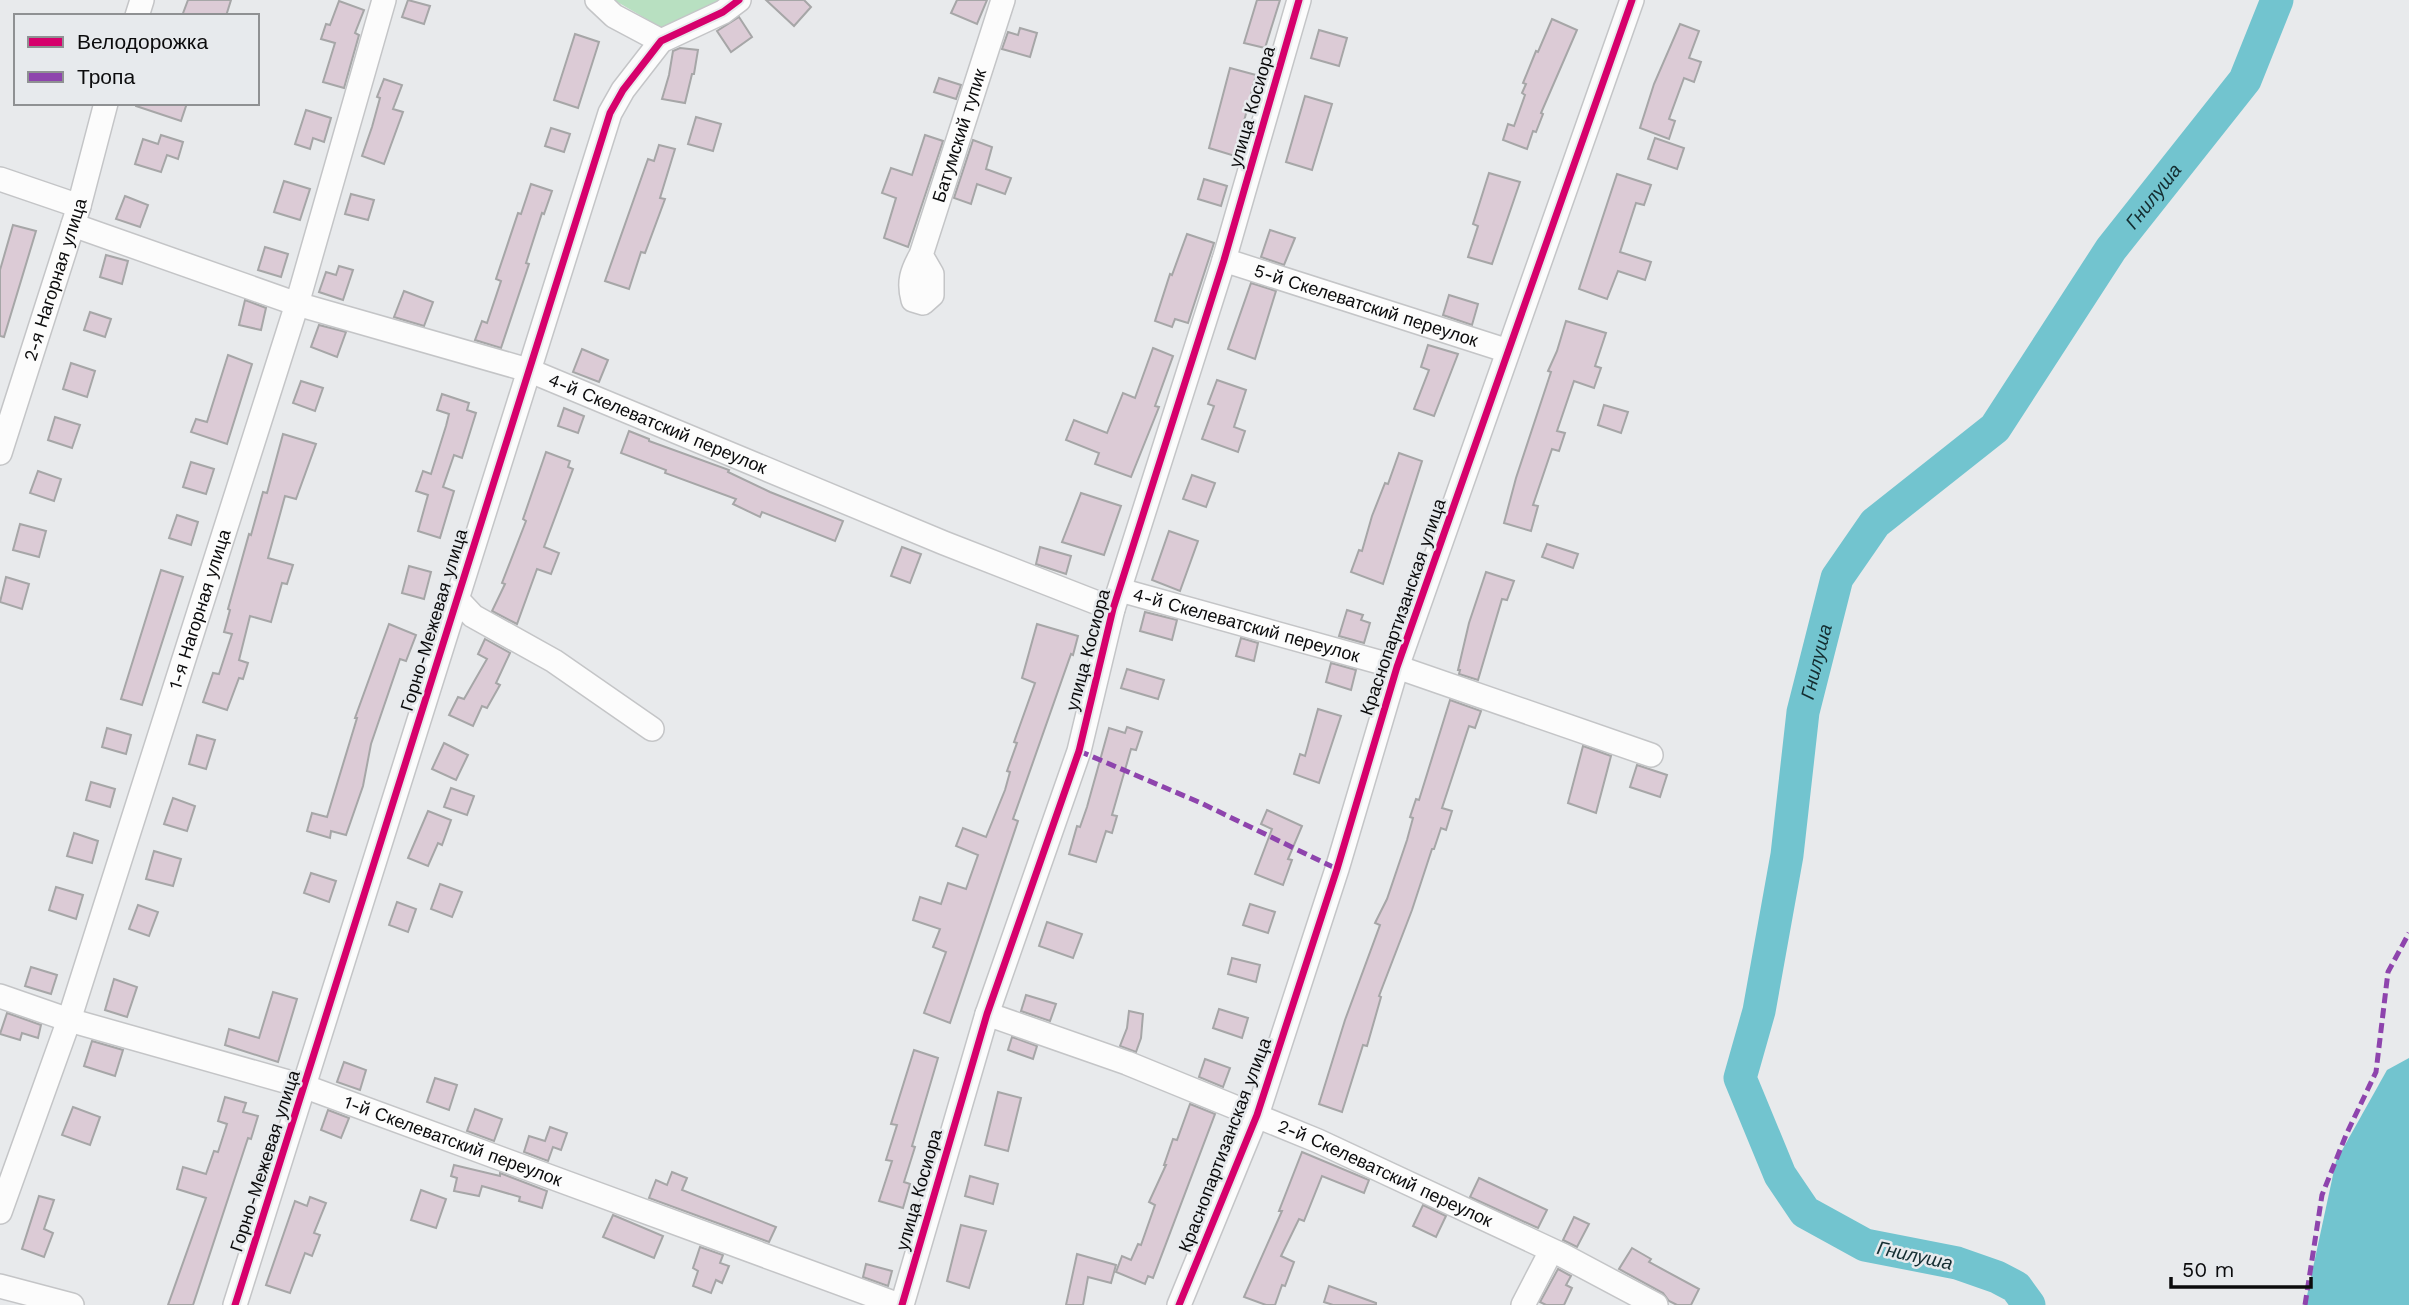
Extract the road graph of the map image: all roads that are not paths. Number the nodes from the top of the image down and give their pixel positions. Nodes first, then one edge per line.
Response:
1 (384, 0) edge
2 (597, 0) edge
3 (739, 0) edge
4 (1003, 0) edge
5 (1299, 0) edge
6 (1632, 0) edge
7 (661, 41) junction
8 (105, 105) edge
9 (0, 179) edge
10 (76, 216) junction
11 (1224, 260) junction
12 (917, 262) dead end
13 (296, 304) junction
14 (1508, 351) junction
15 (528, 370) junction
16 (0, 453) edge
17 (457, 599) junction
18 (1116, 599) junction
19 (1397, 667) junction
20 (652, 729) dead end
21 (1651, 755) dead end
22 (0, 996) edge
23 (987, 1014) junction
24 (69, 1020) junction
25 (306, 1087) junction
26 (1257, 1115) junction
27 (0, 1212) edge
28 (1550, 1251) junction
29 (0, 1286) edge
30 (72, 1305) edge
31 (235, 1305) edge
32 (900, 1305) edge
33 (1180, 1305) edge
34 (1523, 1305) edge
35 (1656, 1305) edge

1 - 13 street, 1-я Нагорная улица
2 - 7 street
3 - 7 street, Горно-Межевая улица
4 - 12 street, Батумский тупик
5 - 11 street, улица Косиора
6 - 14 street, Краснопартизанская улица
7 - 15 street, Горно-Межевая улица
8 - 10 street, 2-я Нагорная улица
9 - 10 street, 4-й Скелеватский переулок
10 - 13 street, 4-й Скелеватский переулок
10 - 16 street, 2-я Нагорная улица
11 - 14 street, 5-й Скелеватский переулок
11 - 18 street, улица Косиора
13 - 15 street, 4-й Скелеватский переулок
13 - 24 street, 1-я Нагорная улица
14 - 19 street, Краснопартизанская улица
15 - 17 street, Горно-Межевая улица
15 - 18 street, 4-й Скелеватский переулок
17 - 20 street
17 - 25 street, Горно-Межевая улица
18 - 19 street, 4-й Скелеватский переулок
18 - 23 street, улица Косиора
19 - 21 street, 4-й Скелеватский переулок
19 - 26 street, Краснопартизанская улица
22 - 24 street, 1-й Скелеватский переулок
23 - 26 street, 2-й Скелеватский переулок
23 - 32 street, улица Косиора
24 - 25 street, 1-й Скелеватский переулок
24 - 27 street, 1-я Нагорная улица
25 - 31 street, Горно-Межевая улица
25 - 32 street, 1-й Скелеватский переулок
26 - 28 street, 2-й Скелеватский переулок
26 - 33 street, Краснопартизанская улица
28 - 34 street
28 - 35 street, 2-й Скелеватский переулок
29 - 30 street

